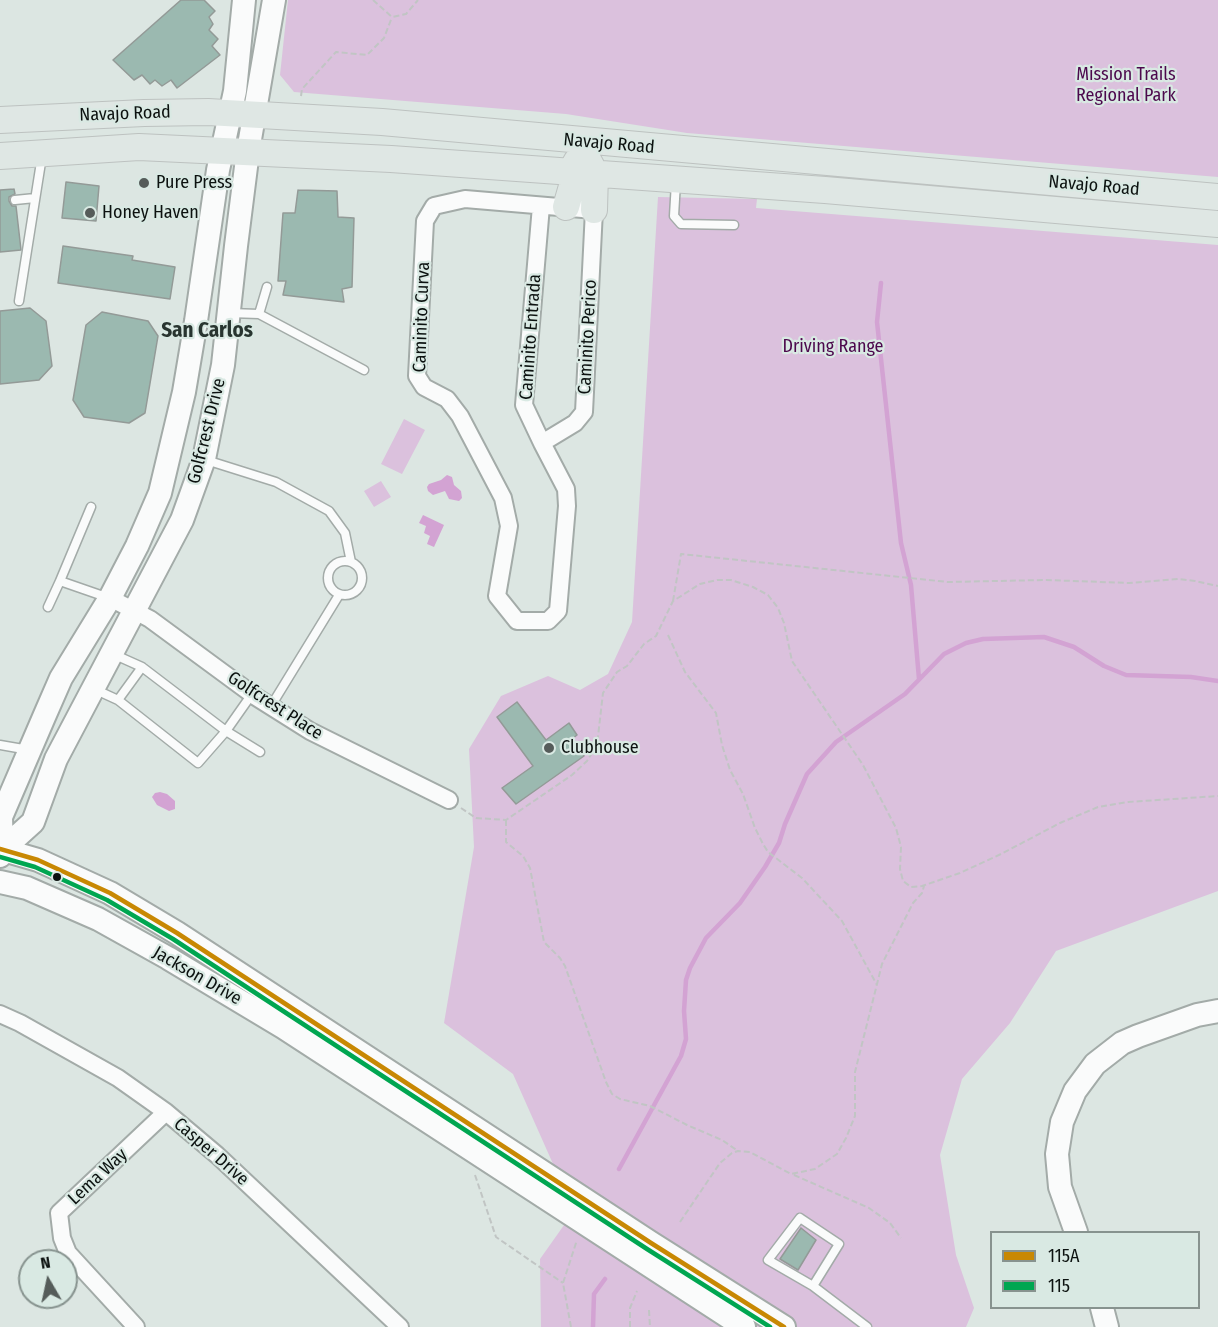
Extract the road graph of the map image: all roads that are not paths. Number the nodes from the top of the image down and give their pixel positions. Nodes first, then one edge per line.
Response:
1 (244, 0) edge
2 (274, 0) edge
3 (242, 114) junction
4 (0, 120) edge
5 (545, 138) junction
6 (223, 150) junction
7 (248, 151) junction
8 (42, 152) junction
9 (0, 156) edge
10 (753, 157) junction
11 (585, 166) junction
12 (676, 179) junction
13 (1218, 197) edge
14 (35, 198) junction
15 (15, 200) dead end
16 (553, 207) junction
17 (594, 210) junction
18 (1218, 224) edge
19 (734, 225) dead end
20 (267, 286) dead end
21 (19, 301) dead end
22 (229, 312) junction
23 (259, 314) junction
24 (364, 370) dead end
25 (542, 443) junction
26 (204, 459) junction
27 (91, 507) dead end
28 (351, 562) junction
29 (60, 581) junction
30 (339, 595) junction
31 (110, 598) junction
32 (559, 602) joint
33 (48, 607) dead end
34 (135, 611) junction
35 (113, 654) junction
36 (142, 667) junction
37 (92, 688) junction
38 (252, 694) junction
39 (118, 700) junction
40 (271, 706) junction
41 (226, 731) junction
42 (0, 745) edge
43 (29, 750) junction
44 (260, 752) dead end
45 (4, 797) edge
46 (449, 800) road end
47 (1, 852) edge
48 (0, 882) edge
49 (1218, 1011) edge
50 (0, 1014) edge
51 (166, 1112) junction
52 (1075, 1231) edge
53 (813, 1286) junction
54 (1102, 1309) edge
55 (399, 1325) edge
56 (136, 1327) edge
57 (744, 1327) edge
58 (784, 1327) edge
59 (867, 1327) edge
60 (1107, 1327) edge

1 - 3 main road, Golfcrest Drive
2 - 3 main road, Golfcrest Drive
3 - 4 main road, Navajo Road
3 - 5 main road, Navajo Road
3 - 6 main road, Golfcrest Drive
3 - 7 main road, Golfcrest Drive
5 - 10 main road, Navajo Road
5 - 11 main road
6 - 7 main road, Navajo Road
6 - 8 main road, Navajo Road
6 - 31 main road, Golfcrest Drive
7 - 11 main road, Navajo Road
7 - 22 main road, Golfcrest Drive
8 - 9 main road, Navajo Road
8 - 14 lane
10 - 11 main road
10 - 13 main road, Navajo Road
11 - 12 main road, Navajo Road
11 - 16 main road
11 - 17 main road
12 - 18 main road, Navajo Road
12 - 19 lane
14 - 15 lane
14 - 21 lane
16 - 17 street
16 - 25 street, Caminito Entrada
16 - 32 street, Caminito Curva
17 - 25 street, Caminito Perico
20 - 23 lane
22 - 23 lane
22 - 26 main road, Golfcrest Drive
23 - 24 lane
25 - 32 street, Caminito Entrada
26 - 28 lane
26 - 34 main road, Golfcrest Drive
27 - 29 lane
28 - 30 lane
28 - 30 lane
29 - 31 lane
29 - 33 lane
30 - 40 lane
31 - 34 street, Golfcrest Place
31 - 43 main road, Golfcrest Drive
34 - 35 main road, Golfcrest Drive
34 - 38 street, Golfcrest Place
35 - 36 lane
35 - 37 main road, Golfcrest Drive
36 - 39 lane
36 - 41 lane
37 - 39 lane
37 - 47 main road, Golfcrest Drive
38 - 40 street, Golfcrest Place
38 - 41 lane
39 - 41 lane
40 - 46 street, Golfcrest Place
41 - 44 lane
42 - 43 lane
43 - 45 main road, Golfcrest Drive
45 - 47 main road, Golfcrest Drive
47 - 58 main road, Jackson Drive
48 - 57 main road, Jackson Drive
49 - 52 main road
50 - 51 street, Casper Drive
51 - 55 street, Casper Drive
51 - 56 street, Lema Way
53 - 53 lane
53 - 59 lane
54 - 60 main road

